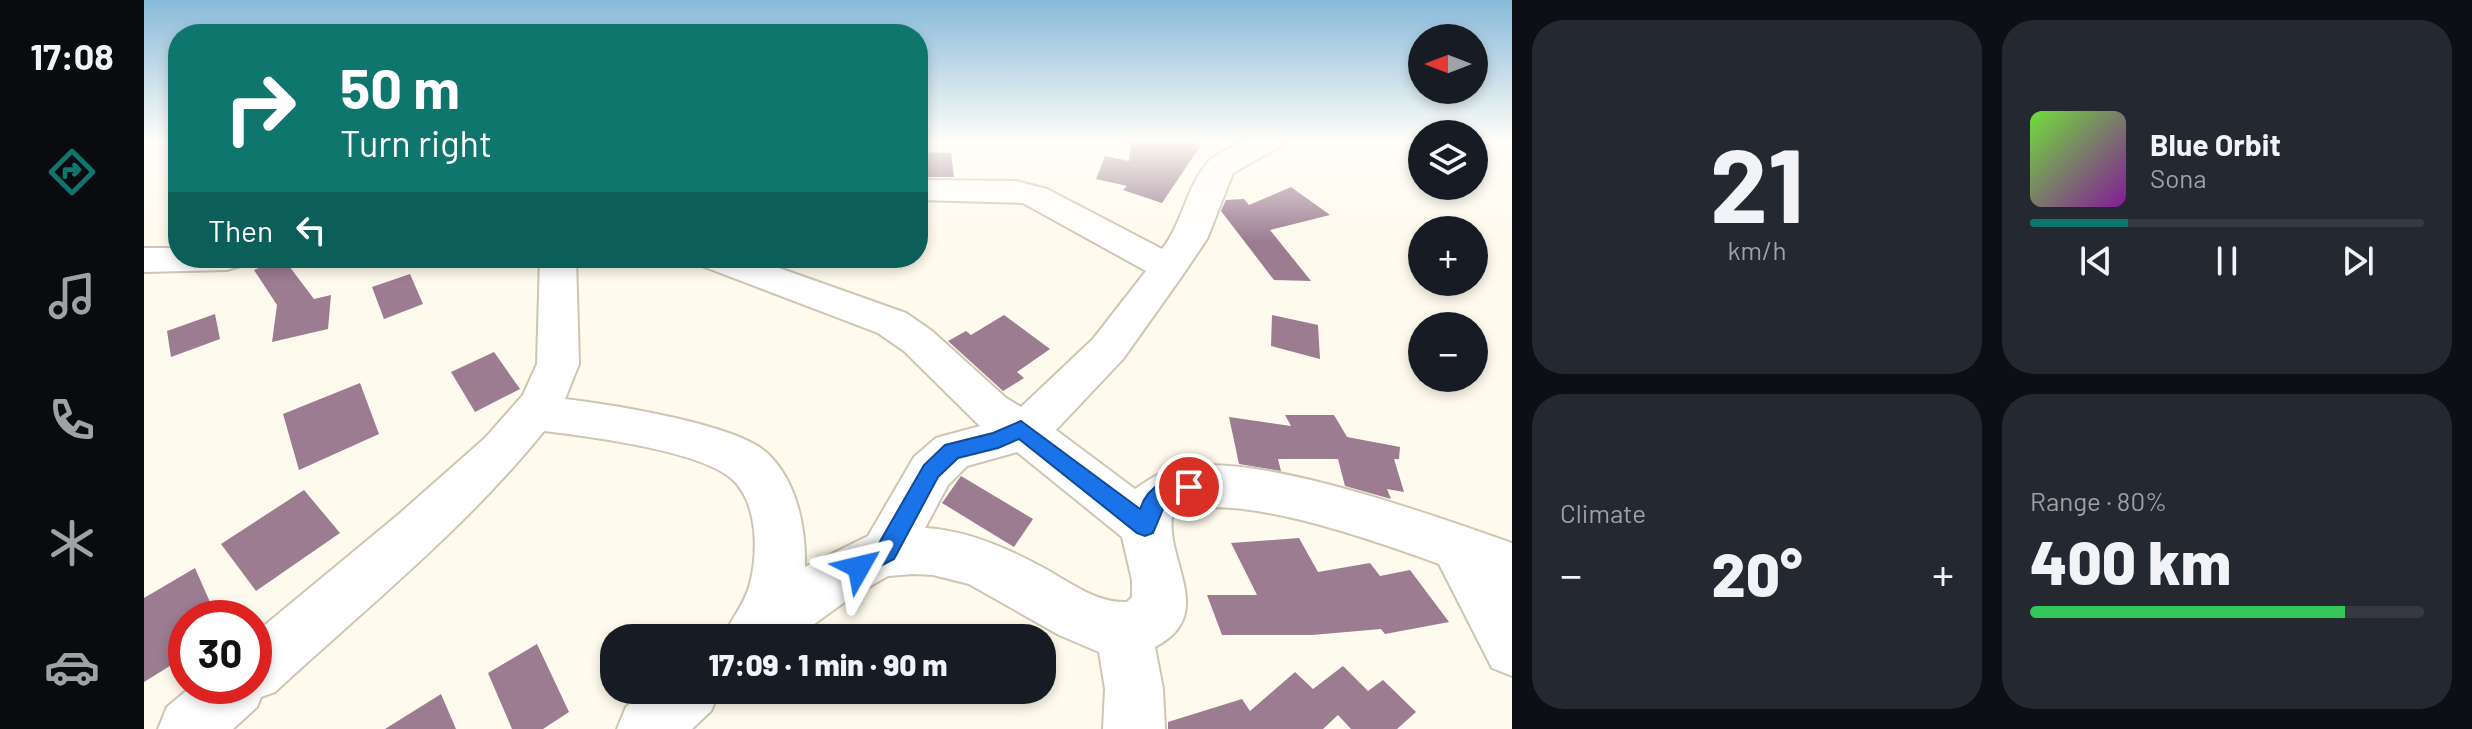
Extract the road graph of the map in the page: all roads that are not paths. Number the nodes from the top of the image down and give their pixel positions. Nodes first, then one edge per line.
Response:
1 (1216, 174) edge
2 (928, 190) edge
3 (168, 259) edge
4 (144, 260) edge
5 (558, 268) edge
6 (742, 268) edge
7 (1169, 268) junction
8 (533, 412) junction
9 (1021, 429) junction
10 (1145, 526) junction
11 (1457, 546) junction
12 (886, 552) junction
13 (1512, 567) edge
14 (760, 624) edge
15 (771, 624) edge
16 (1124, 630) junction
17 (1512, 648) edge
18 (272, 655) edge
19 (216, 704) edge
20 (675, 704) edge
21 (189, 729) edge
22 (648, 729) edge
23 (1134, 729) edge

1 - 7 street
2 - 7 street
3 - 4 street
5 - 8 street
6 - 9 street
7 - 9 street
8 - 14 street
8 - 18 street
9 - 10 street
9 - 12 street
10 - 11 street
10 - 16 street
11 - 13 street
11 - 17 street
12 - 15 street
12 - 16 street
16 - 23 street
19 - 21 street
20 - 22 street

